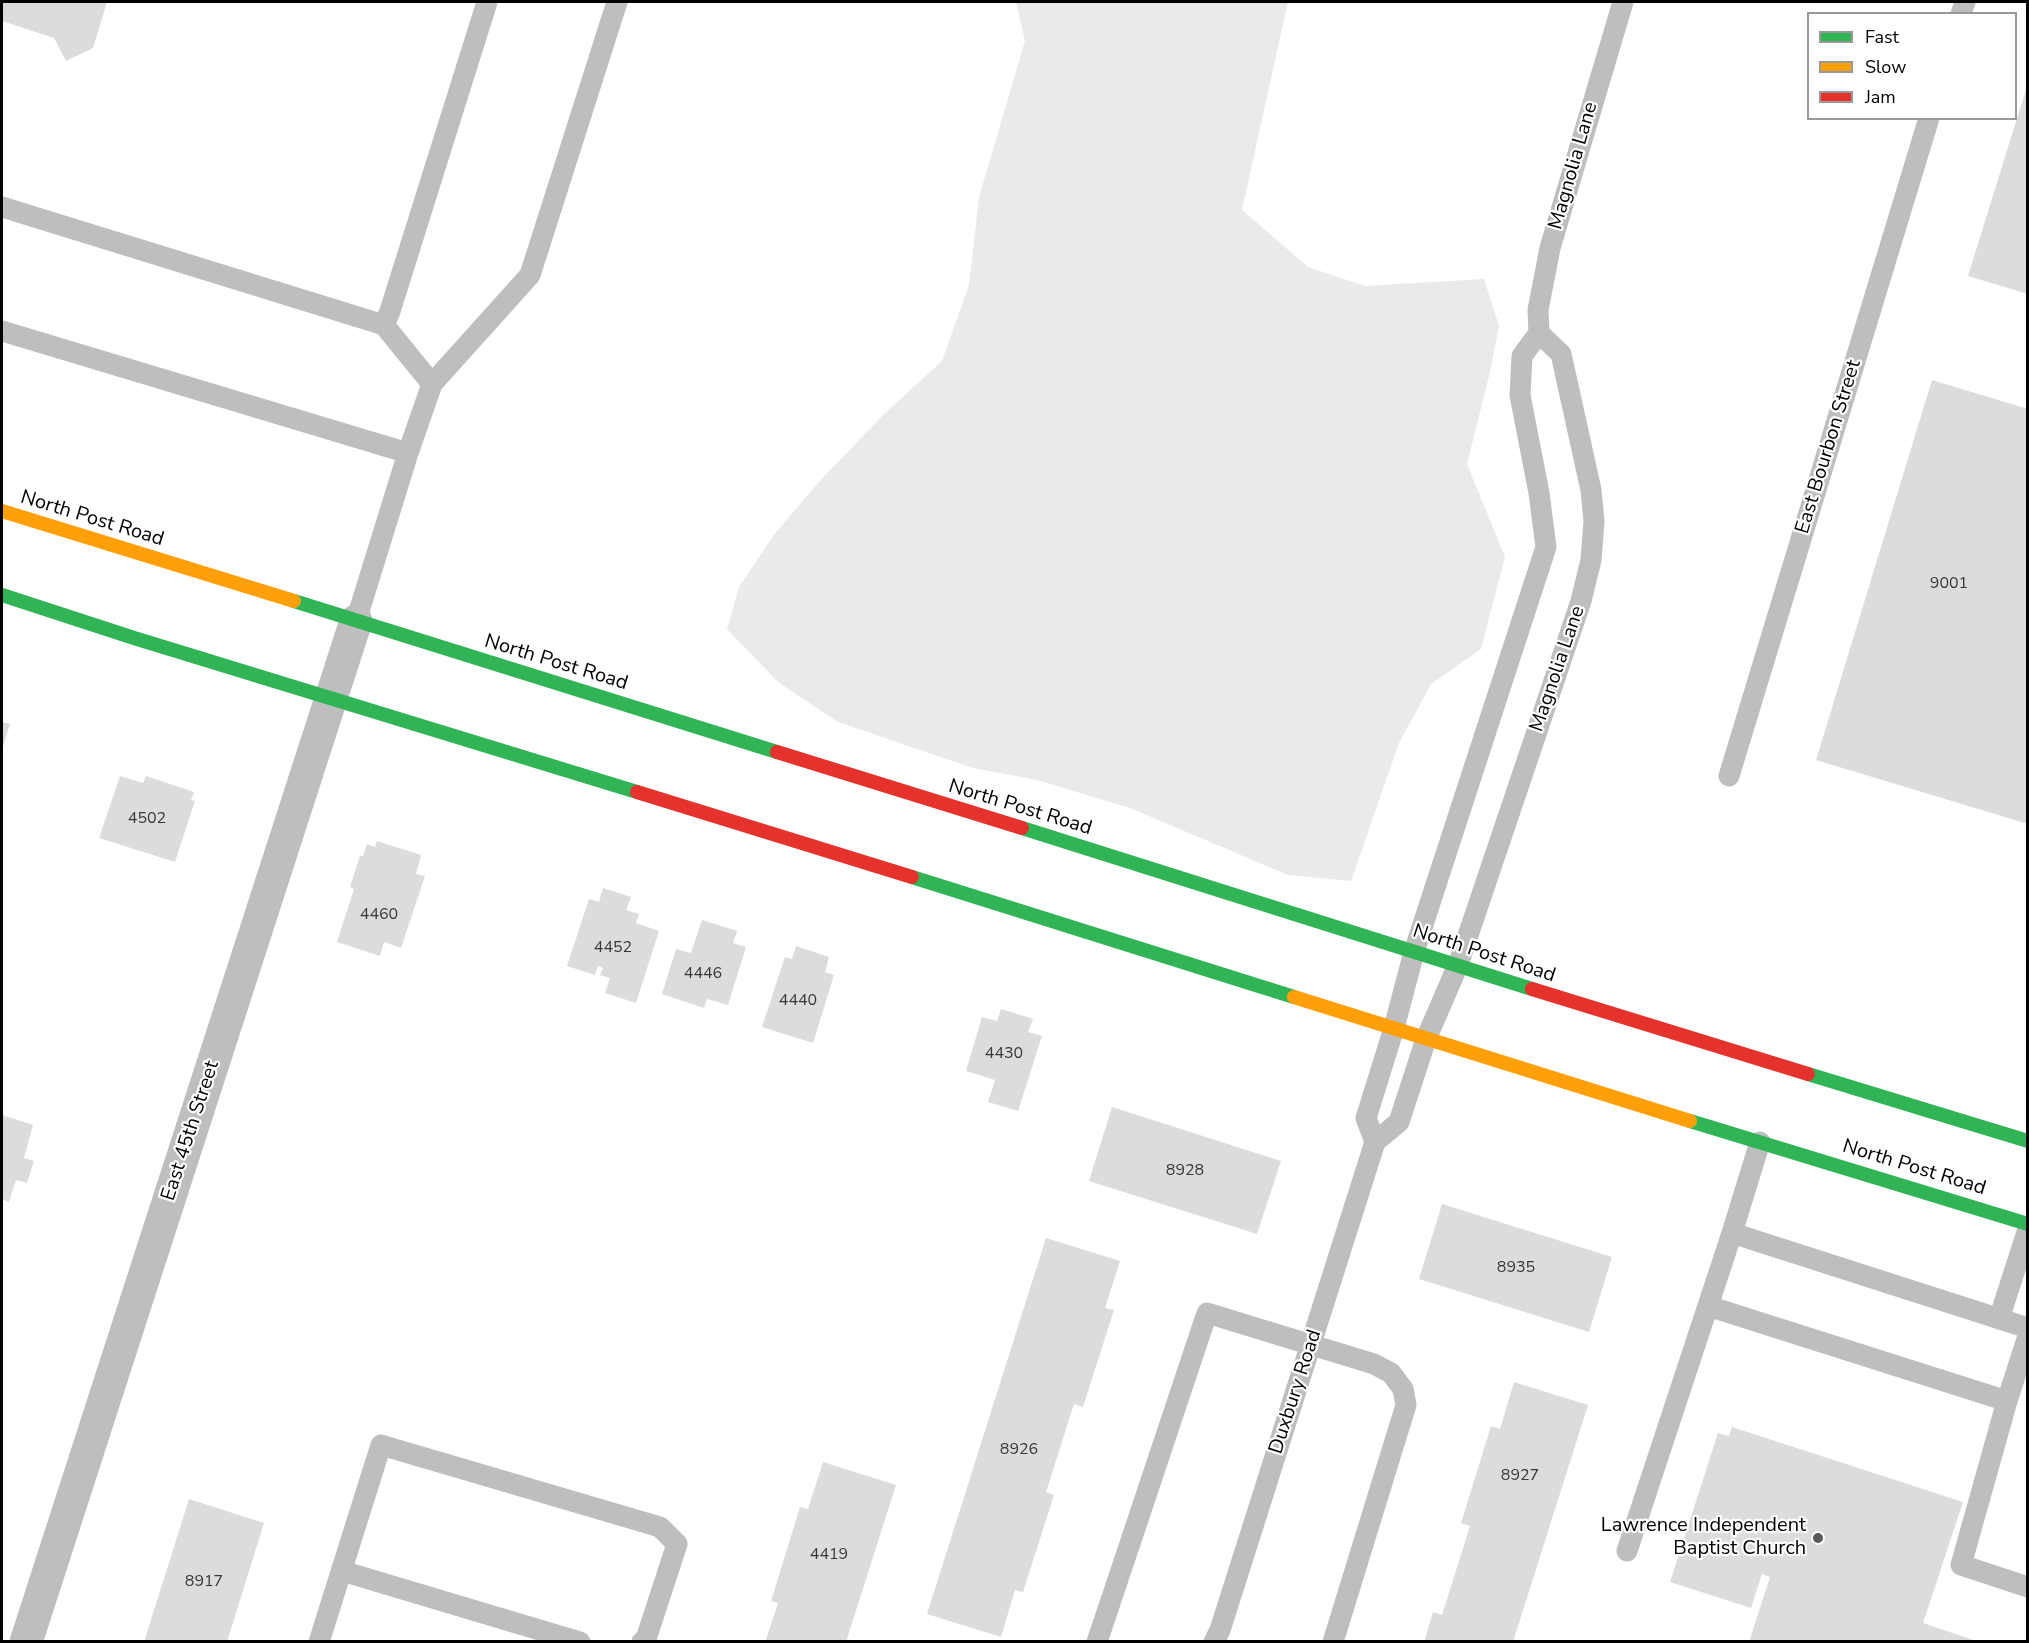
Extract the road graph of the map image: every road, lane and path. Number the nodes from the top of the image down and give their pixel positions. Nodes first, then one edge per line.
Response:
1 (487, 2) edge
2 (618, 2) edge
3 (1623, 2) edge
4 (1928, 120) edge
5 (2, 207) edge
6 (384, 325) junction
7 (2, 331) edge
8 (1539, 333) junction
9 (432, 384) junction
10 (408, 453) junction
11 (2, 512) edge
12 (2, 595) edge
13 (356, 621) junction
14 (331, 697) junction
15 (1729, 776) dead end
16 (1414, 952) junction
17 (1458, 965) junction
18 (1394, 1029) junction
19 (1426, 1039) junction
20 (2028, 1141) edge
21 (1375, 1142) junction
22 (1761, 1142) junction
23 (2028, 1224) edge
24 (2028, 1229) edge
25 (1732, 1233) junction
26 (1708, 1306) junction
27 (1999, 1319) junction
28 (2028, 1328) edge
29 (2028, 1336) edge
30 (1311, 1344) junction
31 (2007, 1401) junction
32 (1628, 1551) dead end
33 (342, 1571) junction
34 (2028, 1587) edge
35 (26, 1641) edge
36 (319, 1641) edge
37 (580, 1641) edge
38 (642, 1641) edge
39 (1097, 1641) edge
40 (1214, 1641) edge
41 (1333, 1641) edge

1 - 6 lane
2 - 9 lane
3 - 8 lane, Magnolia Lane
4 - 15 lane, East Bourbon Street
5 - 6 lane
6 - 9 lane
7 - 10 lane
8 - 16 lane
8 - 17 lane, Magnolia Lane
9 - 10 lane
10 - 13 lane
11 - 13 main road, North Post Road
12 - 14 main road, North Post Road
13 - 14 street, East 45th Street
13 - 16 main road, North Post Road
14 - 18 main road, North Post Road
14 - 35 street, East 45th Street
16 - 17 main road, North Post Road
16 - 18 lane
17 - 19 lane, Magnolia Lane
17 - 20 main road, North Post Road
18 - 19 main road, North Post Road
18 - 21 lane
19 - 21 lane
19 - 22 main road, North Post Road
21 - 30 lane, Duxbury Road
22 - 23 main road, North Post Road
22 - 25 lane
24 - 27 lane
25 - 26 lane
25 - 27 lane
26 - 31 lane
26 - 32 lane
27 - 28 lane
29 - 31 lane
30 - 39 lane
30 - 40 lane, Duxbury Road
30 - 41 lane
31 - 34 lane
33 - 36 lane
33 - 37 lane
33 - 38 lane

